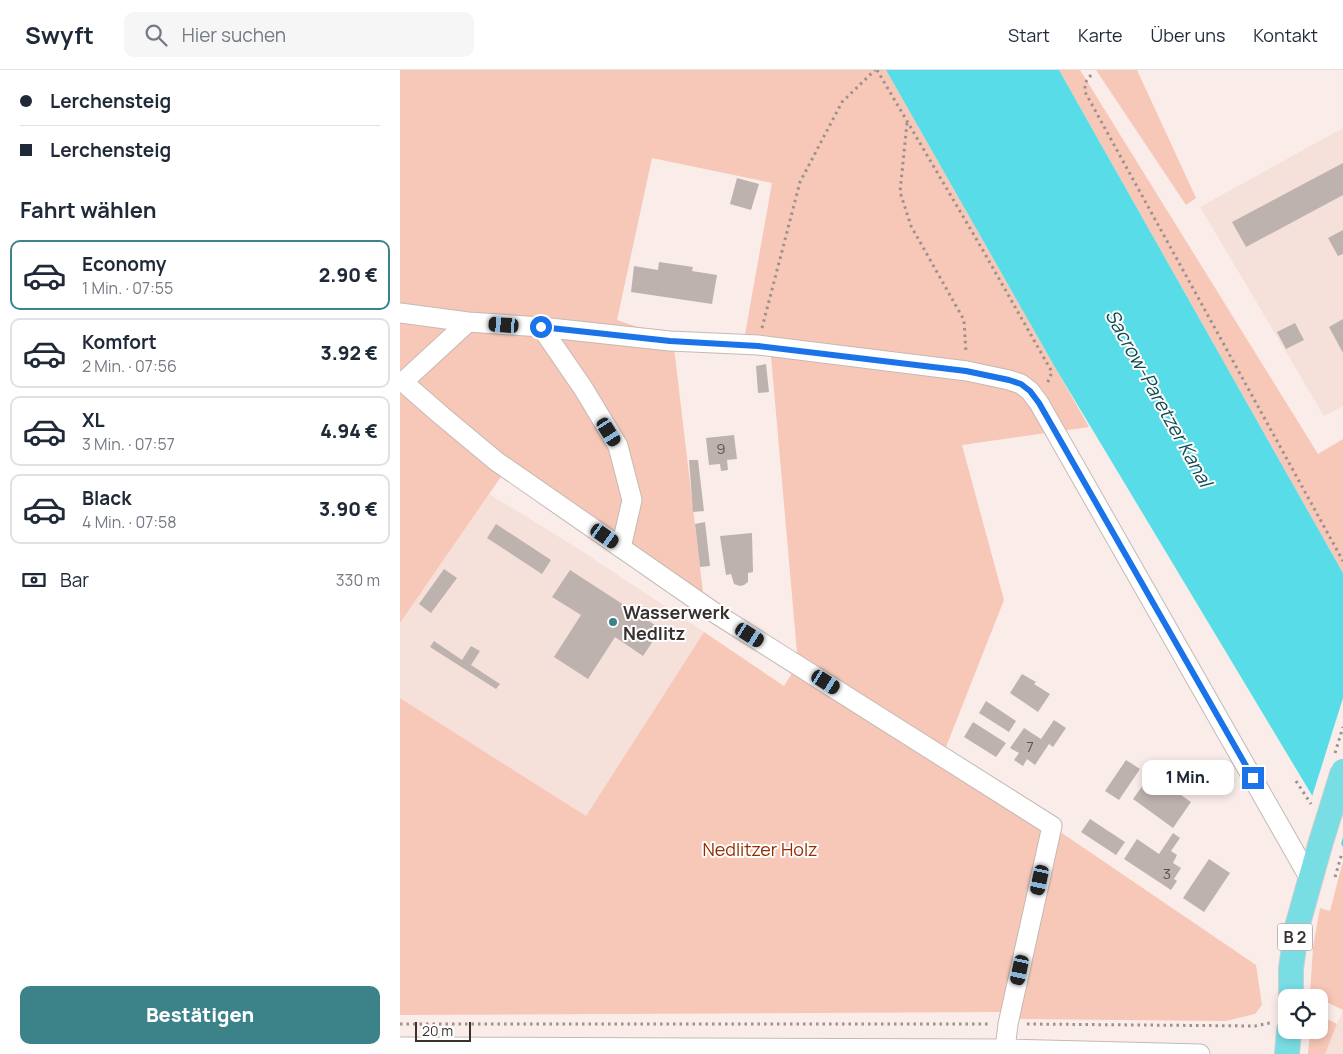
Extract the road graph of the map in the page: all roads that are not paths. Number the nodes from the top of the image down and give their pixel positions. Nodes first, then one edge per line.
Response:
1 (400, 313) edge
2 (468, 322) junction
3 (541, 327) junction
4 (622, 548) junction
5 (1343, 770) edge
6 (1310, 879) junction
7 (1290, 989) edge
8 (1284, 1039) edge
9 (400, 1046) edge
10 (1005, 1049) junction
11 (1200, 1054) edge
12 (1287, 1054) edge

1 - 2 street
2 - 3 street
2 - 4 street
3 - 4 street
3 - 6 street
4 - 10 street
5 - 6 main road, B 2, bridge
6 - 7 main road, B 2
8 - 12 main road
9 - 10 street
10 - 11 street

